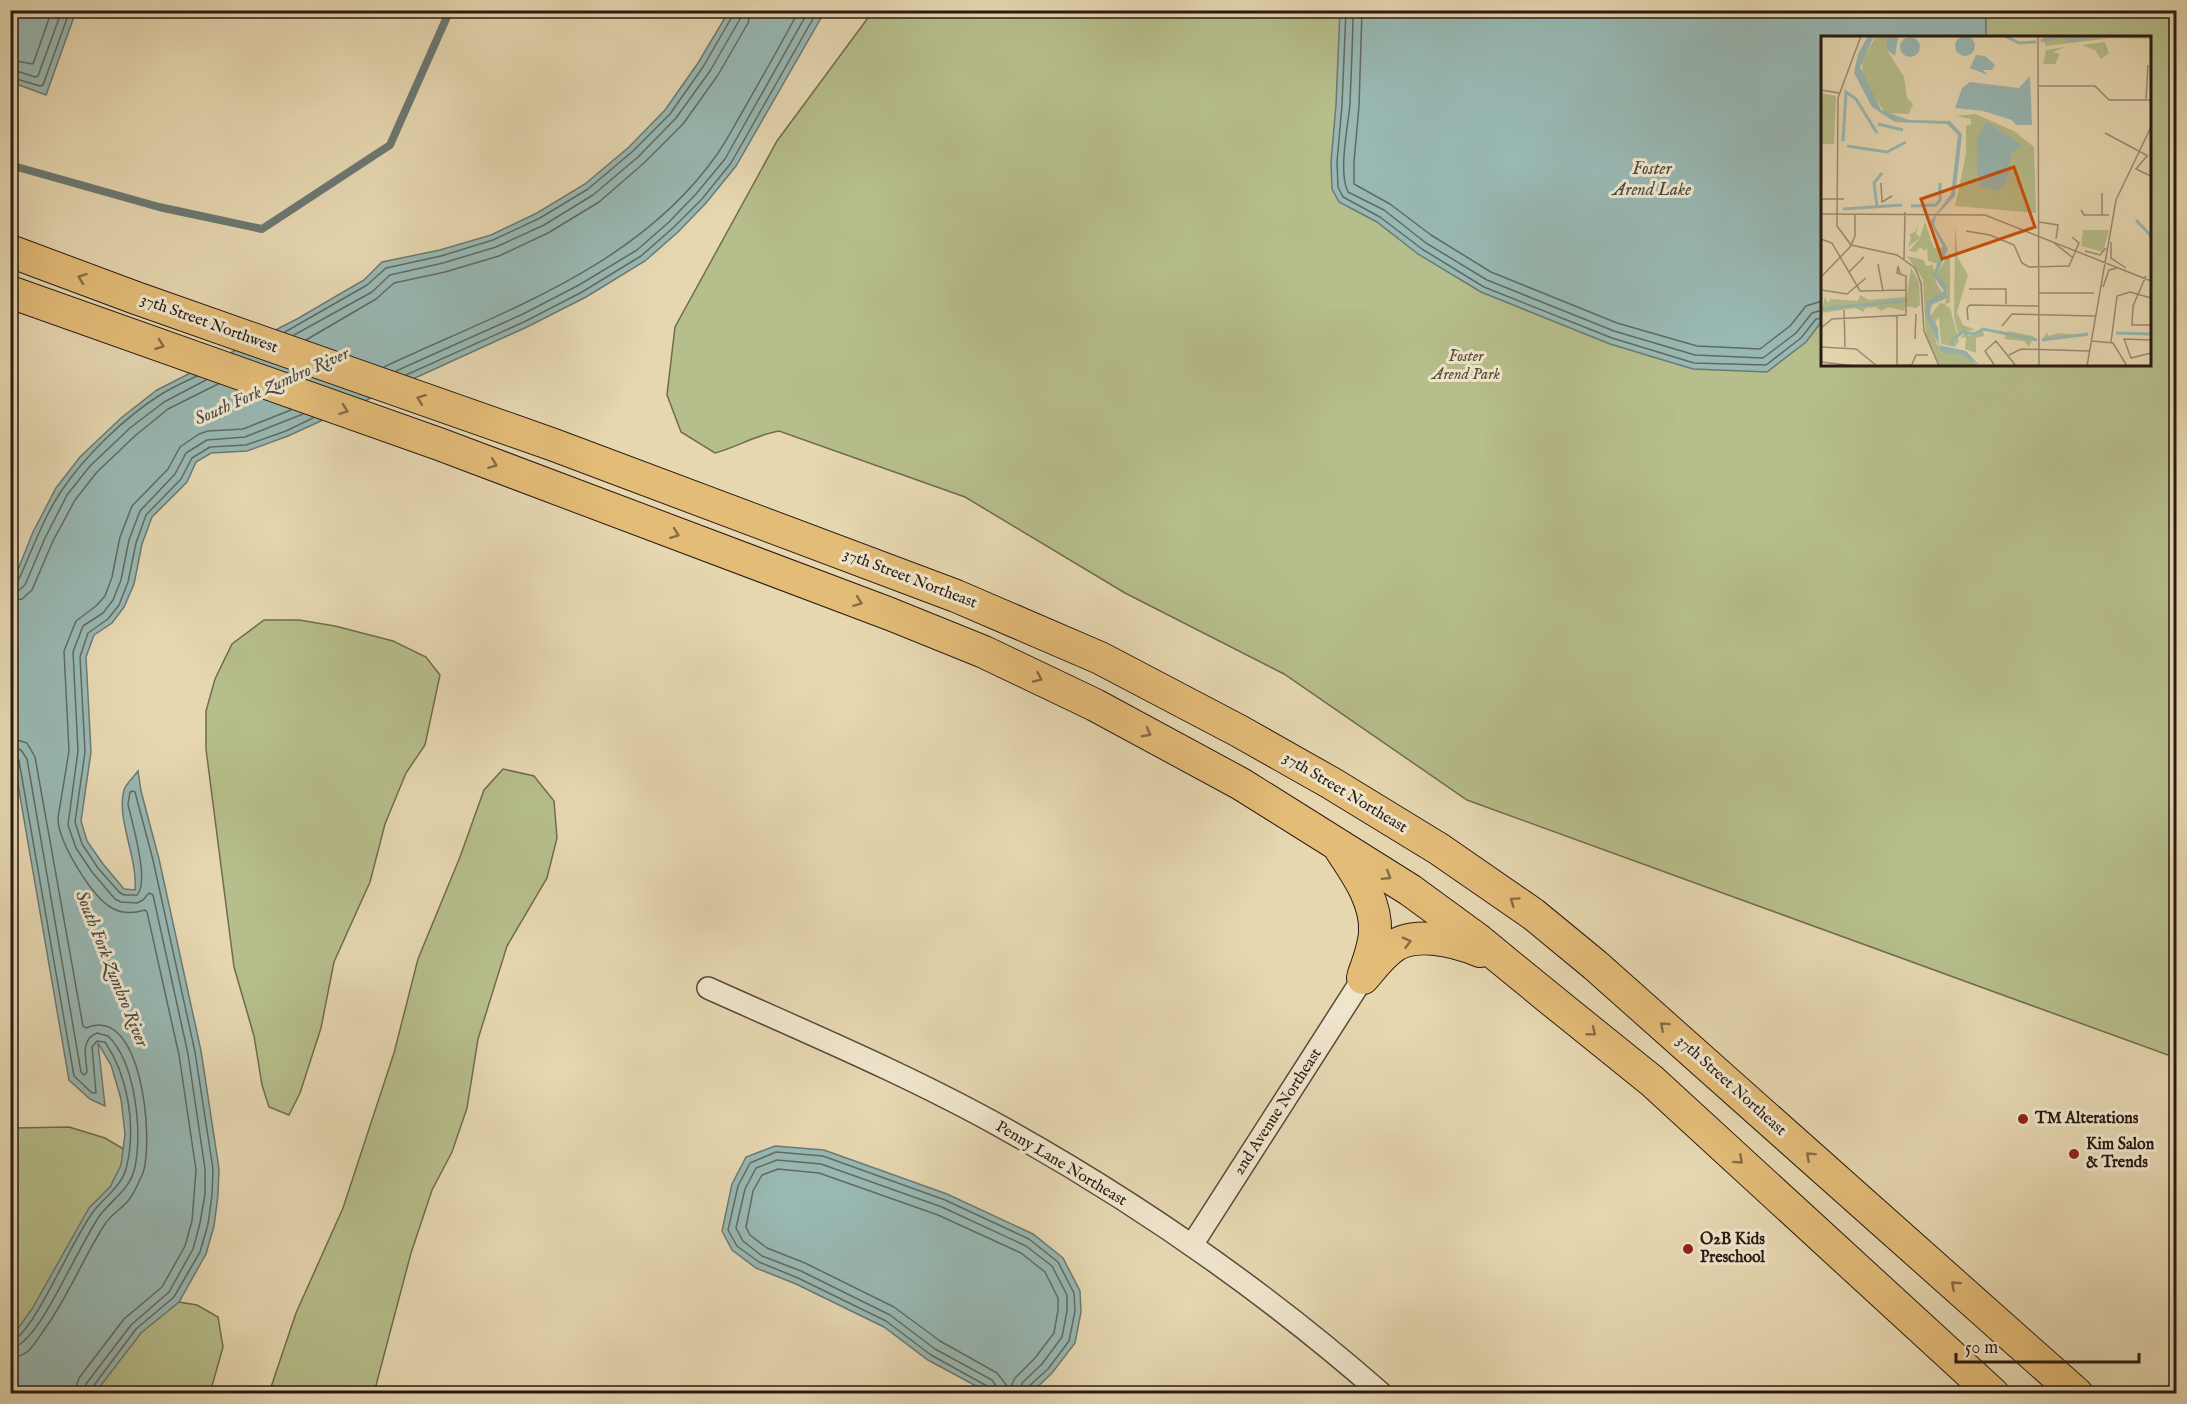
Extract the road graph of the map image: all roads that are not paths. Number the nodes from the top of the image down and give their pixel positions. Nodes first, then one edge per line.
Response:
1 (10, 251) edge
2 (10, 292) edge
3 (476, 418) joint
4 (1337, 845) junction
5 (1363, 978) junction
6 (708, 988) dead end
7 (1554, 1002) junction
8 (1192, 1245) junction
9 (1382, 1394) edge
10 (1993, 1394) edge
11 (2077, 1394) edge

3 -> 1 main road, 37th Street Northwest
2 -> 4 main road
11 -> 3 main road, 37th Street Northeast
4 - 5 main road
4 -> 7 main road
5 -> 7 main road
5 - 8 street, 2nd Avenue Northeast
6 - 8 street, Penny Lane Northeast
7 -> 10 main road
8 - 9 street, Penny Lane Northeast

